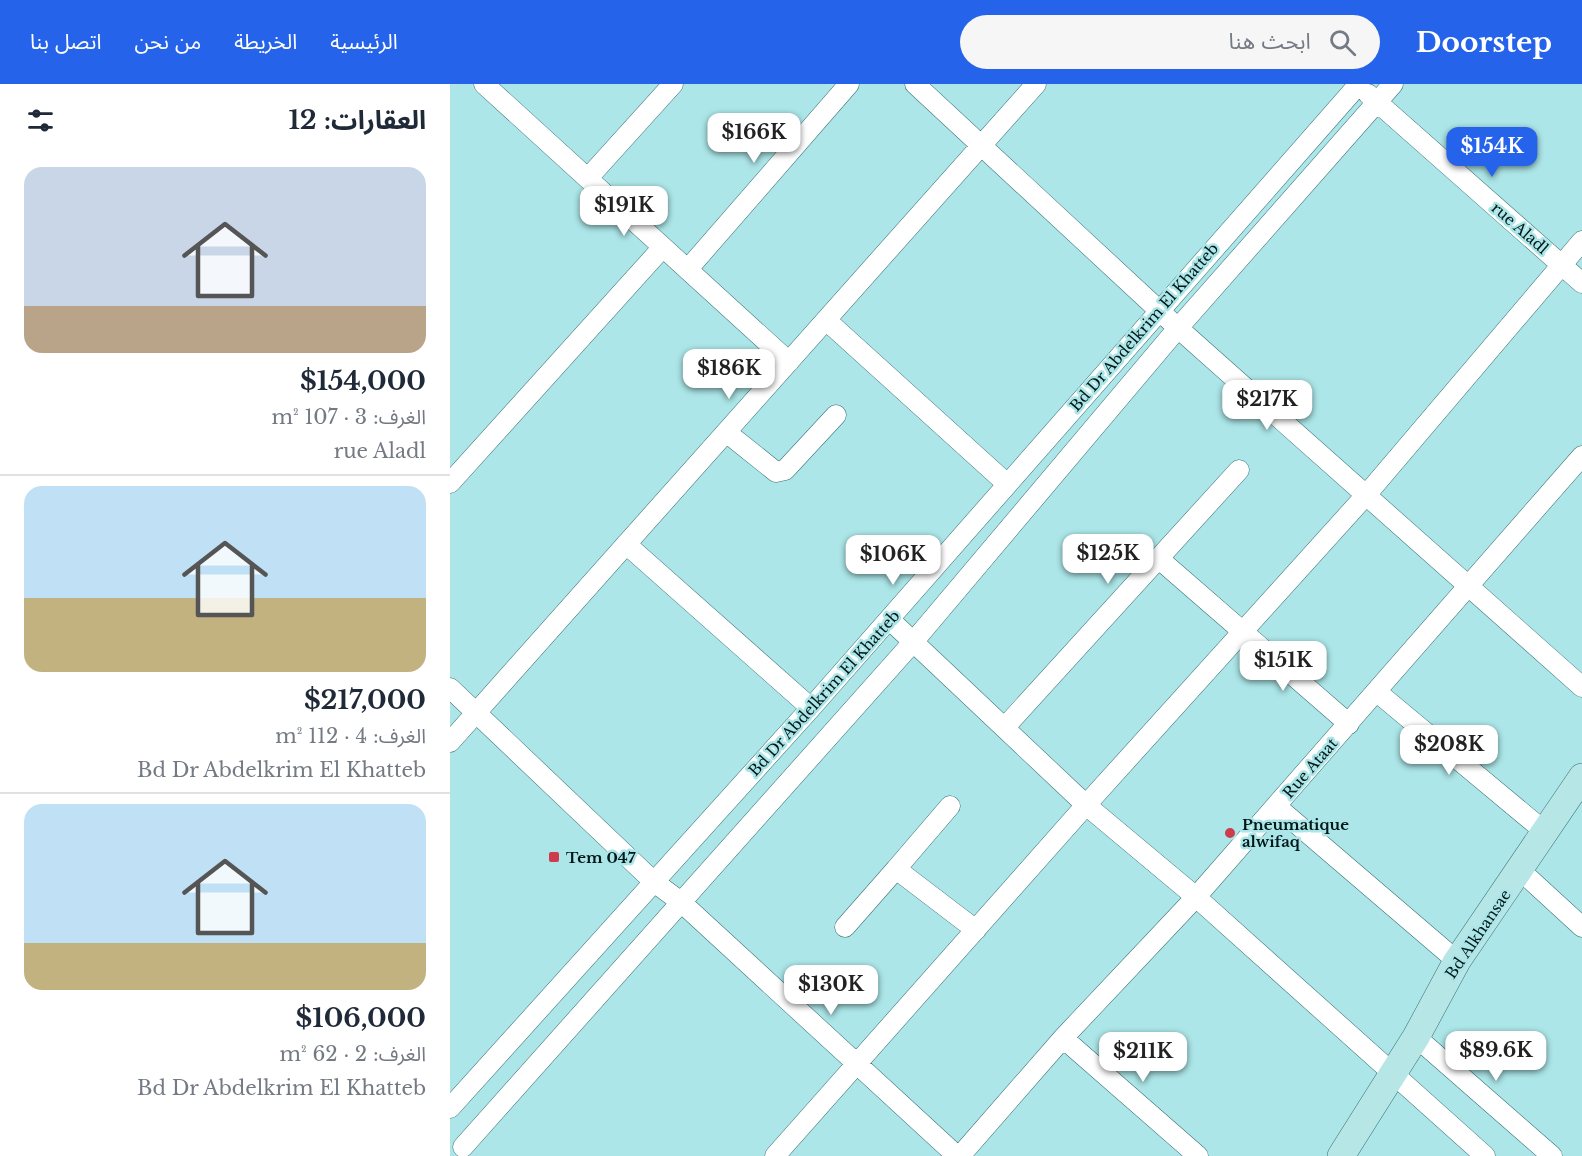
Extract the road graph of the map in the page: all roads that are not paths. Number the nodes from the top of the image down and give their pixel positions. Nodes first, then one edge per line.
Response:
1 (484, 84) edge
2 (673, 84) edge
3 (849, 84) edge
4 (915, 84) edge
5 (1036, 84) edge
6 (1358, 84) edge
7 (1393, 84) edge
8 (1377, 101) junction
9 (981, 144) junction
10 (588, 178) junction
11 (1582, 241) edge
12 (663, 247) junction
13 (1562, 265) junction
14 (688, 269) junction
15 (1582, 283) edge
16 (1159, 309) junction
17 (826, 320) junction
18 (1178, 328) junction
19 (789, 362) junction
20 (836, 415) dead end
21 (726, 432) junction
22 (1582, 456) edge
23 (1239, 470) dead end
24 (450, 483) edge
25 (1006, 483) junction
26 (1366, 494) junction
27 (626, 544) junction
28 (1158, 558) junction
29 (1471, 586) junction
30 (889, 619) junction
31 (1242, 632) junction
32 (914, 641) junction
33 (1582, 687) edge
34 (450, 688) edge
35 (1377, 692) junction
36 (811, 708) junction
37 (477, 712) junction
38 (1348, 724) junction
39 (1005, 727) junction
40 (450, 742) edge
41 (1582, 777) edge
42 (1086, 805) junction
43 (950, 806) dead end
44 (1276, 806) junction
45 (1545, 831) junction
46 (896, 869) junction
47 (1521, 871) junction
48 (654, 882) junction
49 (1196, 897) junction
50 (681, 902) junction
51 (845, 927) dead end
52 (1582, 927) edge
53 (976, 930) junction
54 (1457, 961) junction
55 (1416, 1037) junction
56 (1063, 1038) junction
57 (857, 1066) junction
58 (1393, 1072) junction
59 (450, 1108) edge
60 (462, 1146) edge
61 (776, 1156) edge
62 (958, 1156) edge
63 (1198, 1156) edge
64 (1341, 1156) edge
65 (1485, 1156) edge
66 (1552, 1156) edge

1 - 10 street
2 - 10 street
3 - 14 street
4 - 9 street
5 - 9 street
6 - 8 street, rue Aladl
6 - 16 street, Bd Dr Abdelkrim El Khatteb
7 - 8 street
8 - 13 street, rue Aladl
8 - 18 street
9 - 16 street
9 - 17 street
10 - 12 street
11 - 13 street
12 - 14 street
12 - 24 street
13 - 15 street, rue Aladl
13 - 26 street
14 - 19 street
16 - 18 street
16 - 25 street, Bd Dr Abdelkrim El Khatteb
17 - 19 street
17 - 25 street
18 - 26 street
18 - 32 street
19 - 21 street
20 - 21 street
21 - 27 street
22 - 29 street, Rue Ataat
23 - 28 street
25 - 30 street, Bd Dr Abdelkrim El Khatteb
26 - 29 street
26 - 31 street
27 - 36 street
27 - 37 street
28 - 31 street
28 - 39 street
29 - 33 street
29 - 35 street, Rue Ataat
30 - 32 street
30 - 36 street, Bd Dr Abdelkrim El Khatteb
31 - 38 street
31 - 42 street
32 - 39 street
32 - 50 street
34 - 37 street
35 - 38 street, Rue Ataat
35 - 45 street
36 - 48 street, Bd Dr Abdelkrim El Khatteb
37 - 40 street
37 - 48 street
38 - 44 street, Rue Ataat
39 - 42 street
41 - 45 main road, Bd Alkhansae
42 - 49 street
42 - 53 street
43 - 46 street
44 - 49 street, Rue Ataat
44 - 54 street
45 - 47 main road, Bd Alkhansae
46 - 51 street
46 - 53 street
47 - 52 street
47 - 54 main road, Bd Alkhansae
48 - 50 street
48 - 59 street, Bd Dr Abdelkrim El Khatteb
49 - 56 street, Rue Ataat
49 - 58 street
50 - 57 street
50 - 60 street
53 - 57 street
54 - 55 main road, Bd Alkhansae
55 - 58 main road, Bd Alkhansae
55 - 66 street
56 - 62 street, Rue Ataat
56 - 63 street
57 - 61 street
57 - 62 street
58 - 64 main road, Bd Alkhansae
58 - 65 street

